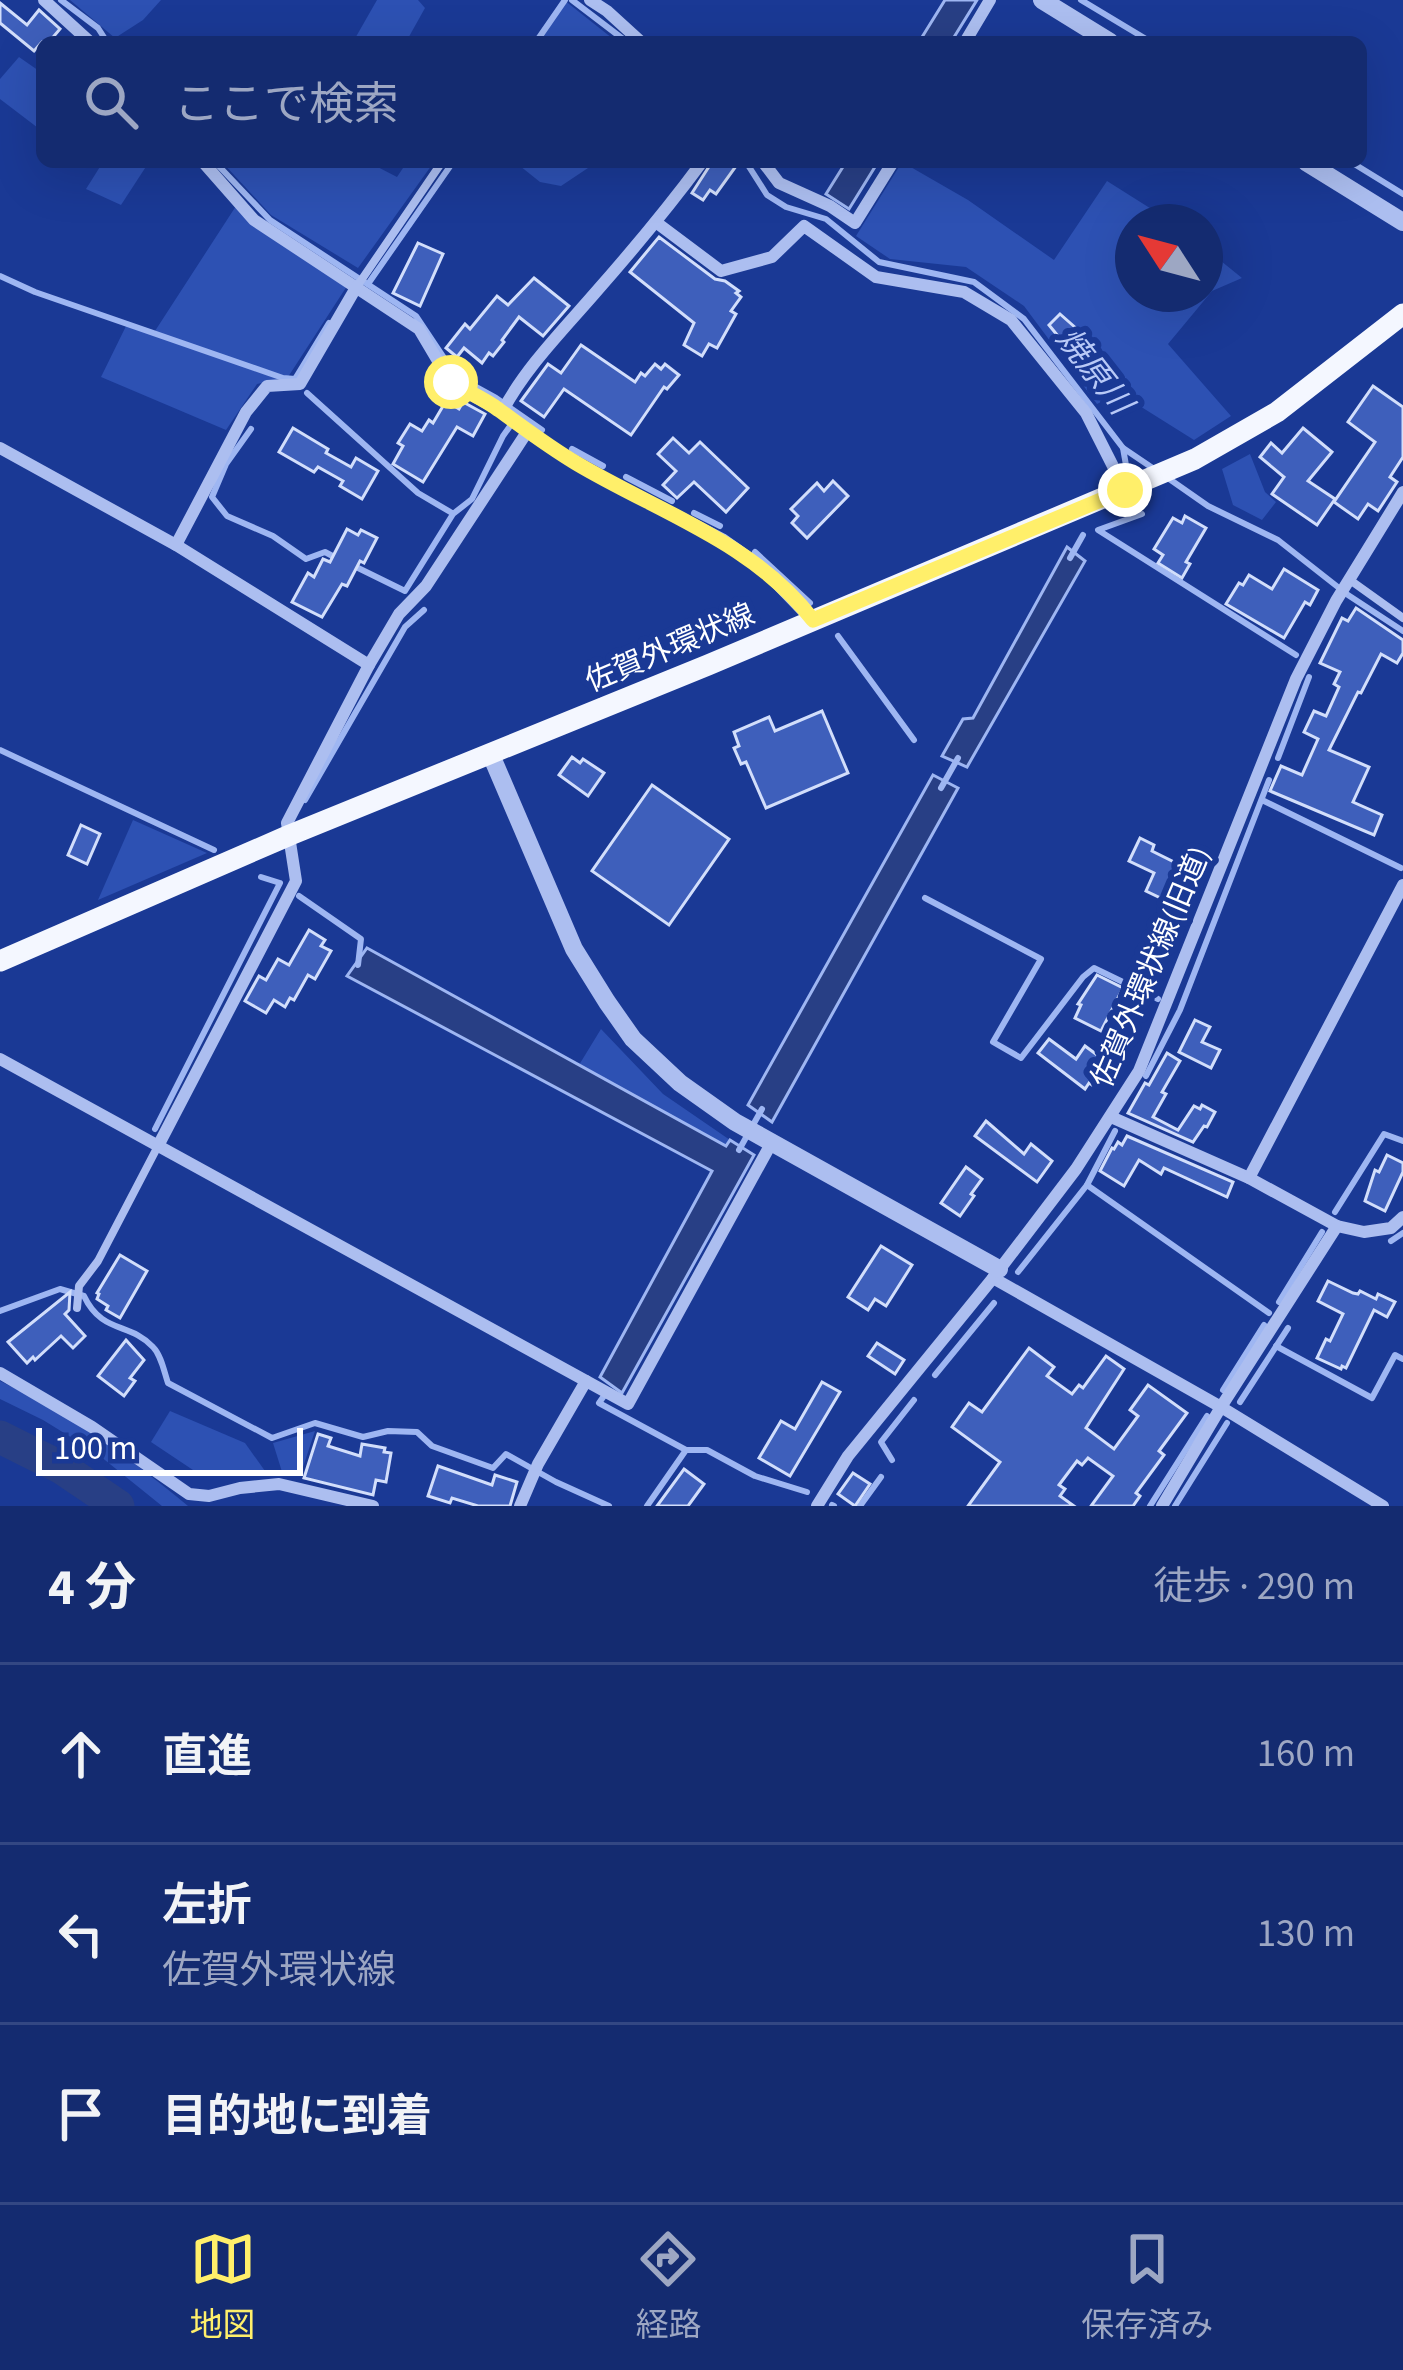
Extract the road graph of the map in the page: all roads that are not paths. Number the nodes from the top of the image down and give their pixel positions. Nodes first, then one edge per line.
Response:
1 (44, 0) edge
2 (590, 0) edge
3 (991, 0) edge
4 (1042, 0) edge
5 (83, 36) edge
6 (634, 36) edge
7 (969, 36) edge
8 (1100, 36) edge
9 (208, 168) edge
10 (438, 168) edge
11 (697, 168) edge
12 (768, 168) edge
13 (889, 168) edge
14 (1316, 168) edge
15 (1403, 221) edge
16 (657, 223) junction
17 (357, 286) junction
18 (1403, 314) edge
19 (505, 415) junction
20 (524, 430) junction
21 (0, 448) edge
22 (1125, 490) junction
23 (1403, 492) edge
24 (176, 545) junction
25 (1350, 580) junction
26 (1403, 618) edge
27 (813, 620) junction
28 (369, 665) junction
29 (490, 755) junction
30 (290, 835) junction
31 (1403, 885) edge
32 (0, 961) edge
33 (0, 1059) edge
34 (1111, 1117) junction
35 (772, 1142) junction
36 (158, 1146) junction
37 (1249, 1178) junction
38 (1403, 1217) edge
39 (1337, 1226) junction
40 (996, 1274) junction
41 (77, 1308) dead end
42 (0, 1372) edge
43 (586, 1382) junction
44 (1221, 1407) junction
45 (1379, 1505) edge
46 (373, 1506) edge
47 (520, 1506) edge
48 (817, 1506) edge
49 (1162, 1506) edge

1 - 5 street
2 - 6 street
3 - 7 street
4 - 8 street
9 - 17 street
10 - 17 lane
11 - 16 street
12 - 13 street
14 - 15 street
16 - 19 street
16 - 22 street
17 - 19 street
17 - 24 street
18 - 22 main road, 佐賀外環状線
19 - 20 street
20 - 27 street
20 - 28 street
21 - 24 street
22 - 27 main road, 佐賀外環状線
23 - 25 street
24 - 28 street
25 - 26 lane
25 - 34 street, 佐賀外環状線(旧道)
27 - 29 main road, 佐賀外環状線
28 - 30 street
29 - 30 main road, 佐賀外環状線
29 - 35 street
30 - 32 main road, 佐賀外環状線
30 - 36 street
31 - 37 street
33 - 36 street
34 - 37 street
34 - 40 street, 佐賀外環状線(旧道)
35 - 40 street
35 - 43 street
36 - 41 lane
36 - 43 street
37 - 39 street
38 - 39 street
39 - 44 street
40 - 44 street
40 - 48 street, 佐賀外環状線(旧道)
42 - 46 street
43 - 47 street
44 - 45 street
44 - 49 street

